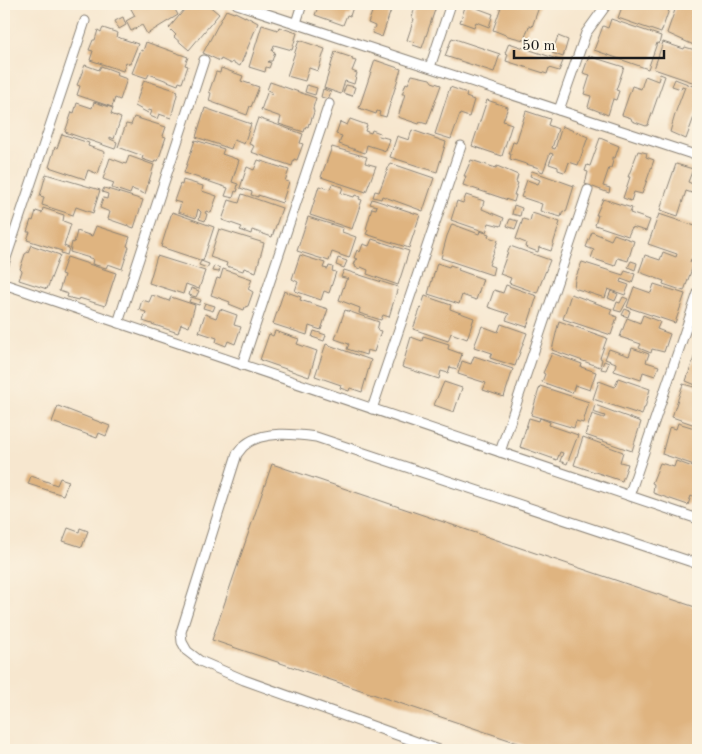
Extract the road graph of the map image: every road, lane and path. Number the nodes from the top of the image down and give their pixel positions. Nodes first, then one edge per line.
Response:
1 (237, 4) edge
2 (302, 4) edge
3 (451, 4) edge
4 (607, 4) edge
5 (85, 21) dead end
6 (296, 23) junction
7 (204, 60) dead end
8 (430, 68) junction
9 (329, 104) dead end
10 (559, 110) junction
11 (462, 146) dead end
12 (698, 153) edge
13 (588, 190) dead end
14 (4, 264) edge
15 (4, 284) edge
16 (698, 293) edge
17 (118, 323) junction
18 (242, 365) junction
19 (372, 409) junction
20 (500, 452) junction
21 (629, 496) junction
22 (698, 519) edge
23 (698, 564) edge
24 (439, 750) edge

1 - 6 lane
2 - 6 lane
3 - 8 lane
4 - 10 lane
5 - 14 lane
6 - 8 lane
7 - 17 lane
8 - 10 lane
9 - 18 lane
10 - 12 lane
11 - 19 lane
13 - 20 lane
15 - 17 lane
16 - 21 lane
17 - 18 lane
18 - 19 lane
19 - 20 lane
20 - 21 lane
21 - 22 lane
23 - 24 lane

